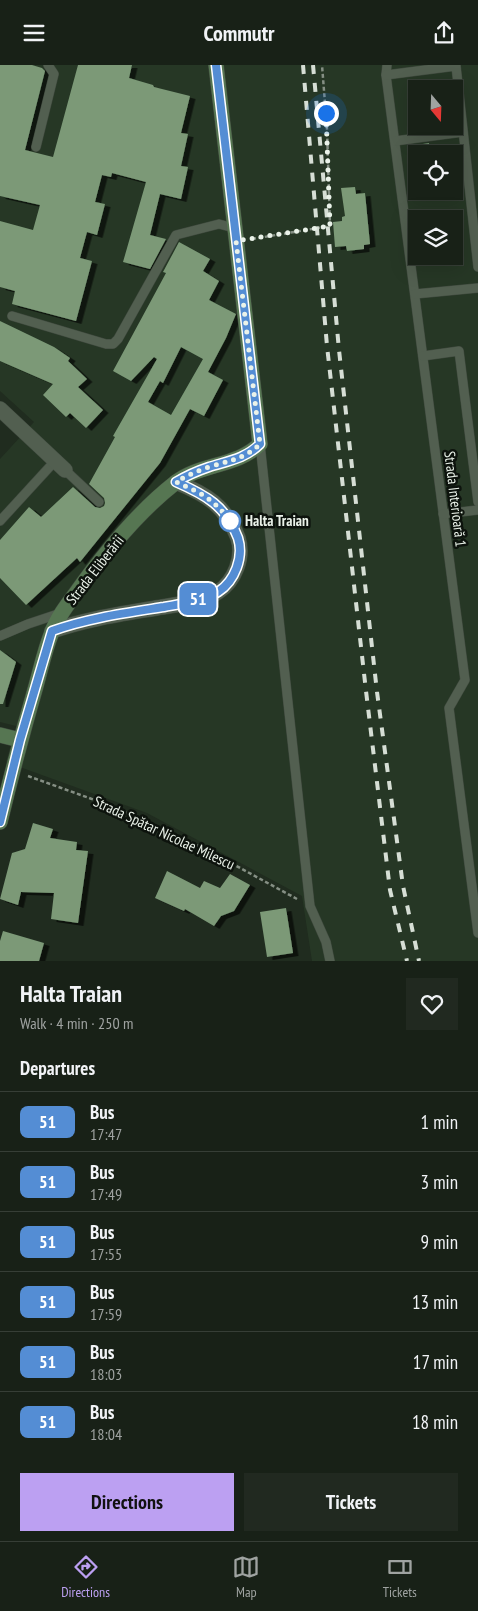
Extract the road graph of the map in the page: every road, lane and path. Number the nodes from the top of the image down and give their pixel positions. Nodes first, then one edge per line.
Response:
1 (48, 65) edge
2 (216, 65) edge
3 (322, 65) edge
4 (387, 70) edge
5 (457, 80) edge
6 (463, 132) edge
7 (440, 135) edge
8 (395, 141) junction
9 (36, 147) dead end
10 (235, 234) junction
11 (478, 267) edge
12 (478, 288) edge
13 (415, 294) junction
14 (12, 316) dead end
15 (423, 356) junction
16 (0, 409) edge
17 (260, 444) junction
18 (60, 465) junction
19 (176, 482) junction
20 (99, 502) dead end
21 (478, 502) edge
22 (478, 510) edge
23 (443, 514) junction
24 (0, 521) edge
25 (62, 613) junction
26 (52, 631) junction
27 (0, 636) edge
28 (0, 735) edge
29 (20, 740) junction
30 (12, 770) junction
31 (0, 822) edge
32 (310, 906) junction
33 (478, 933) edge
34 (330, 961) edge

1 - 9 lane
2 - 10 street
3 - 10 path
4 - 5 lane
4 - 8 lane, Strada Interioară 1
6 - 11 lane
7 - 8 lane
8 - 13 lane, Strada Interioară 1
10 - 14 lane
10 - 17 street
12 - 13 lane
13 - 15 lane, Strada Interioară 1
15 - 21 lane
15 - 23 lane, Strada Interioară 1
16 - 18 street
17 - 19 street, Strada Eliberării
17 - 32 lane
18 - 20 lane
18 - 24 lane
19 - 25 street, Strada Eliberării
19 - 26 street
22 - 23 lane
23 - 33 lane, Strada Interioară 1
25 - 26 street, Strada Eliberării
25 - 27 lane
26 - 29 street, Strada Eliberării
28 - 29 street
29 - 30 street, Strada Eliberării
30 - 31 street, Strada Eliberării
30 - 32 path, Strada Spătar Nicolae Milescu
32 - 34 lane

